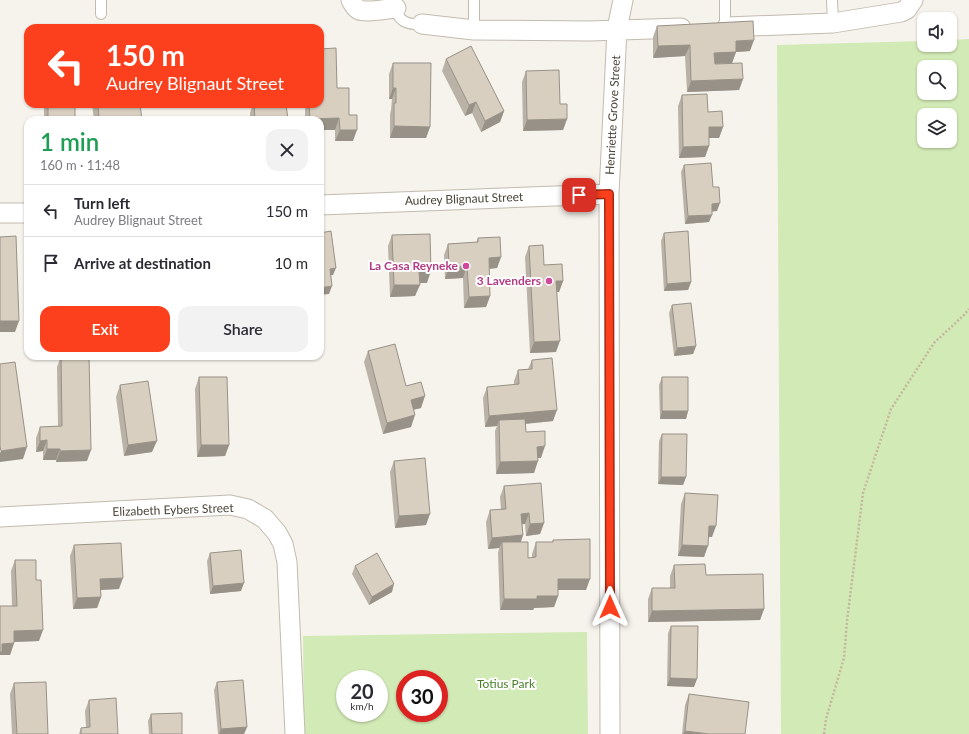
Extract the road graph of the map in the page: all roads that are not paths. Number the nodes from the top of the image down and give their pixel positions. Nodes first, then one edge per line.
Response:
1 (101, 0) edge
2 (351, 0) edge
3 (474, 0) edge
4 (623, 0) edge
5 (725, 0) edge
6 (832, 0) edge
7 (913, 0) edge
8 (396, 4) edge
9 (101, 14) dead end
10 (833, 23) junction
11 (422, 24) joint
12 (710, 27) junction
13 (617, 29) junction
14 (474, 30) junction
15 (609, 194) junction
16 (324, 204) edge
17 (0, 213) edge
18 (24, 213) edge
19 (0, 516) edge
20 (295, 734) edge
21 (610, 734) edge

1 - 9 lane
2 - 8 street
3 - 14 lane
4 - 13 street, Henriette Grove Street
5 - 12 lane
6 - 10 lane
7 - 10 street
8 - 11 lane
10 - 12 street
11 - 14 street
12 - 13 street
13 - 14 street
13 - 15 street, Henriette Grove Street
15 - 16 street, Audrey Blignaut Street
15 - 21 street, Henriette Grove Street
17 - 18 street
19 - 20 street, Elizabeth Eybers Street

